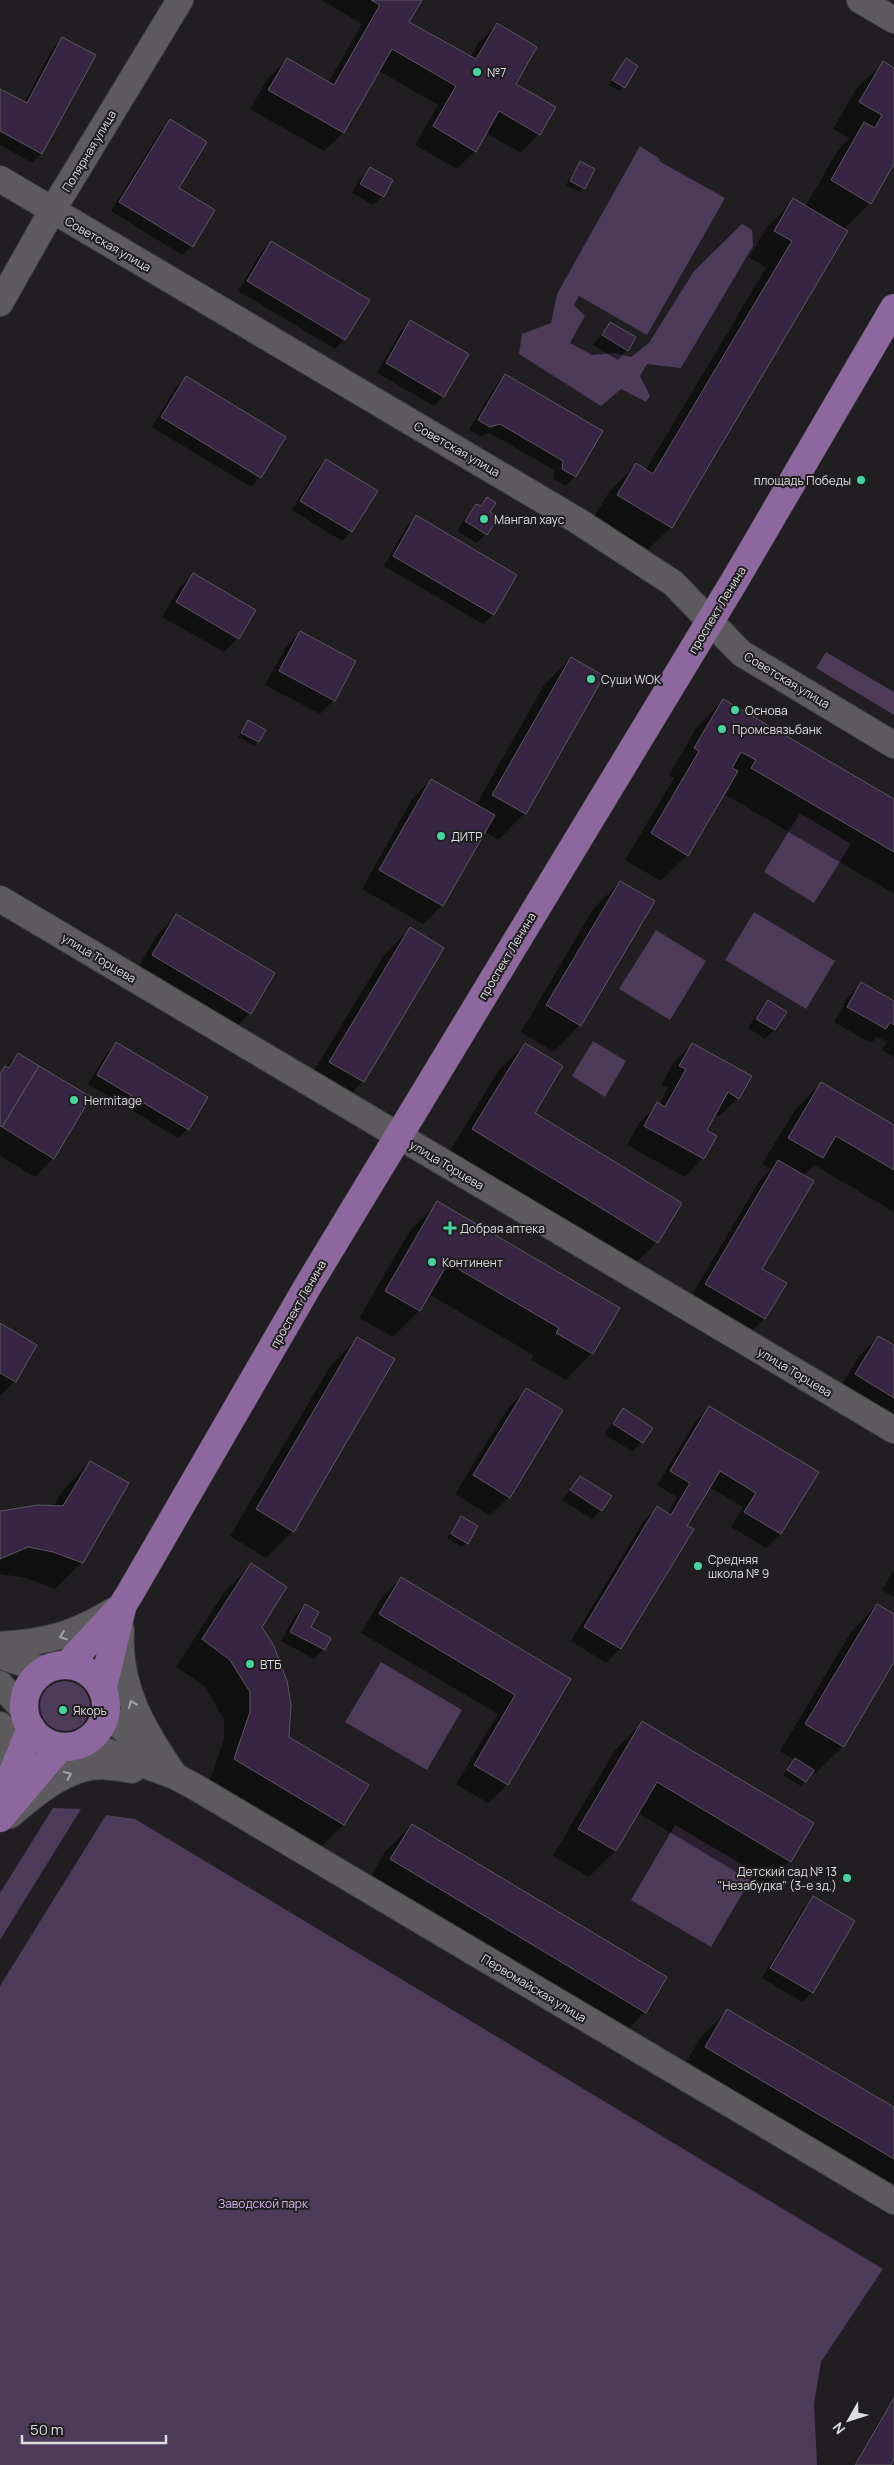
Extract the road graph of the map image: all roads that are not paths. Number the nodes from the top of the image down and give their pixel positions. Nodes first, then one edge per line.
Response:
1 (180, 0) edge
2 (860, 0) edge
3 (894, 20) edge
4 (0, 179) edge
5 (52, 211) junction
6 (0, 303) edge
7 (894, 308) edge
8 (709, 621) junction
9 (894, 745) edge
10 (0, 899) edge
11 (399, 1136) junction
12 (894, 1430) edge
13 (122, 1606) junction
14 (0, 1645) edge
15 (0, 1656) edge
16 (57, 1667) junction
17 (0, 1684) edge
18 (104, 1700) junction
19 (28, 1719) junction
20 (0, 1725) edge
21 (71, 1745) junction
22 (0, 1772) edge
23 (175, 1776) junction
24 (0, 1804) edge
25 (0, 1818) edge
26 (0, 1823) edge
27 (894, 2201) edge

1 - 5 street, Полярная улица
2 - 3 street
4 - 5 street, Советская улица
5 - 6 street, Полярная улица
5 - 8 street, Советская улица
7 - 8 main road, проспект Ленина
8 - 9 street, Советская улица
8 - 11 main road, проспект Ленина
10 - 11 street, улица Торцева
11 - 12 street, улица Торцева
11 - 13 main road, проспект Ленина
13 -> 14 street
13 - 16 main road
13 - 18 main road
23 -> 13 street
15 - 16 street
16 - 18 main road
16 - 19 main road
17 - 19 street
18 - 21 main road
18 - 23 street
19 - 21 main road
19 - 24 main road
20 - 22 street
21 - 23 street
21 - 25 main road
26 -> 23 street
23 - 27 street, Первомайская улица

